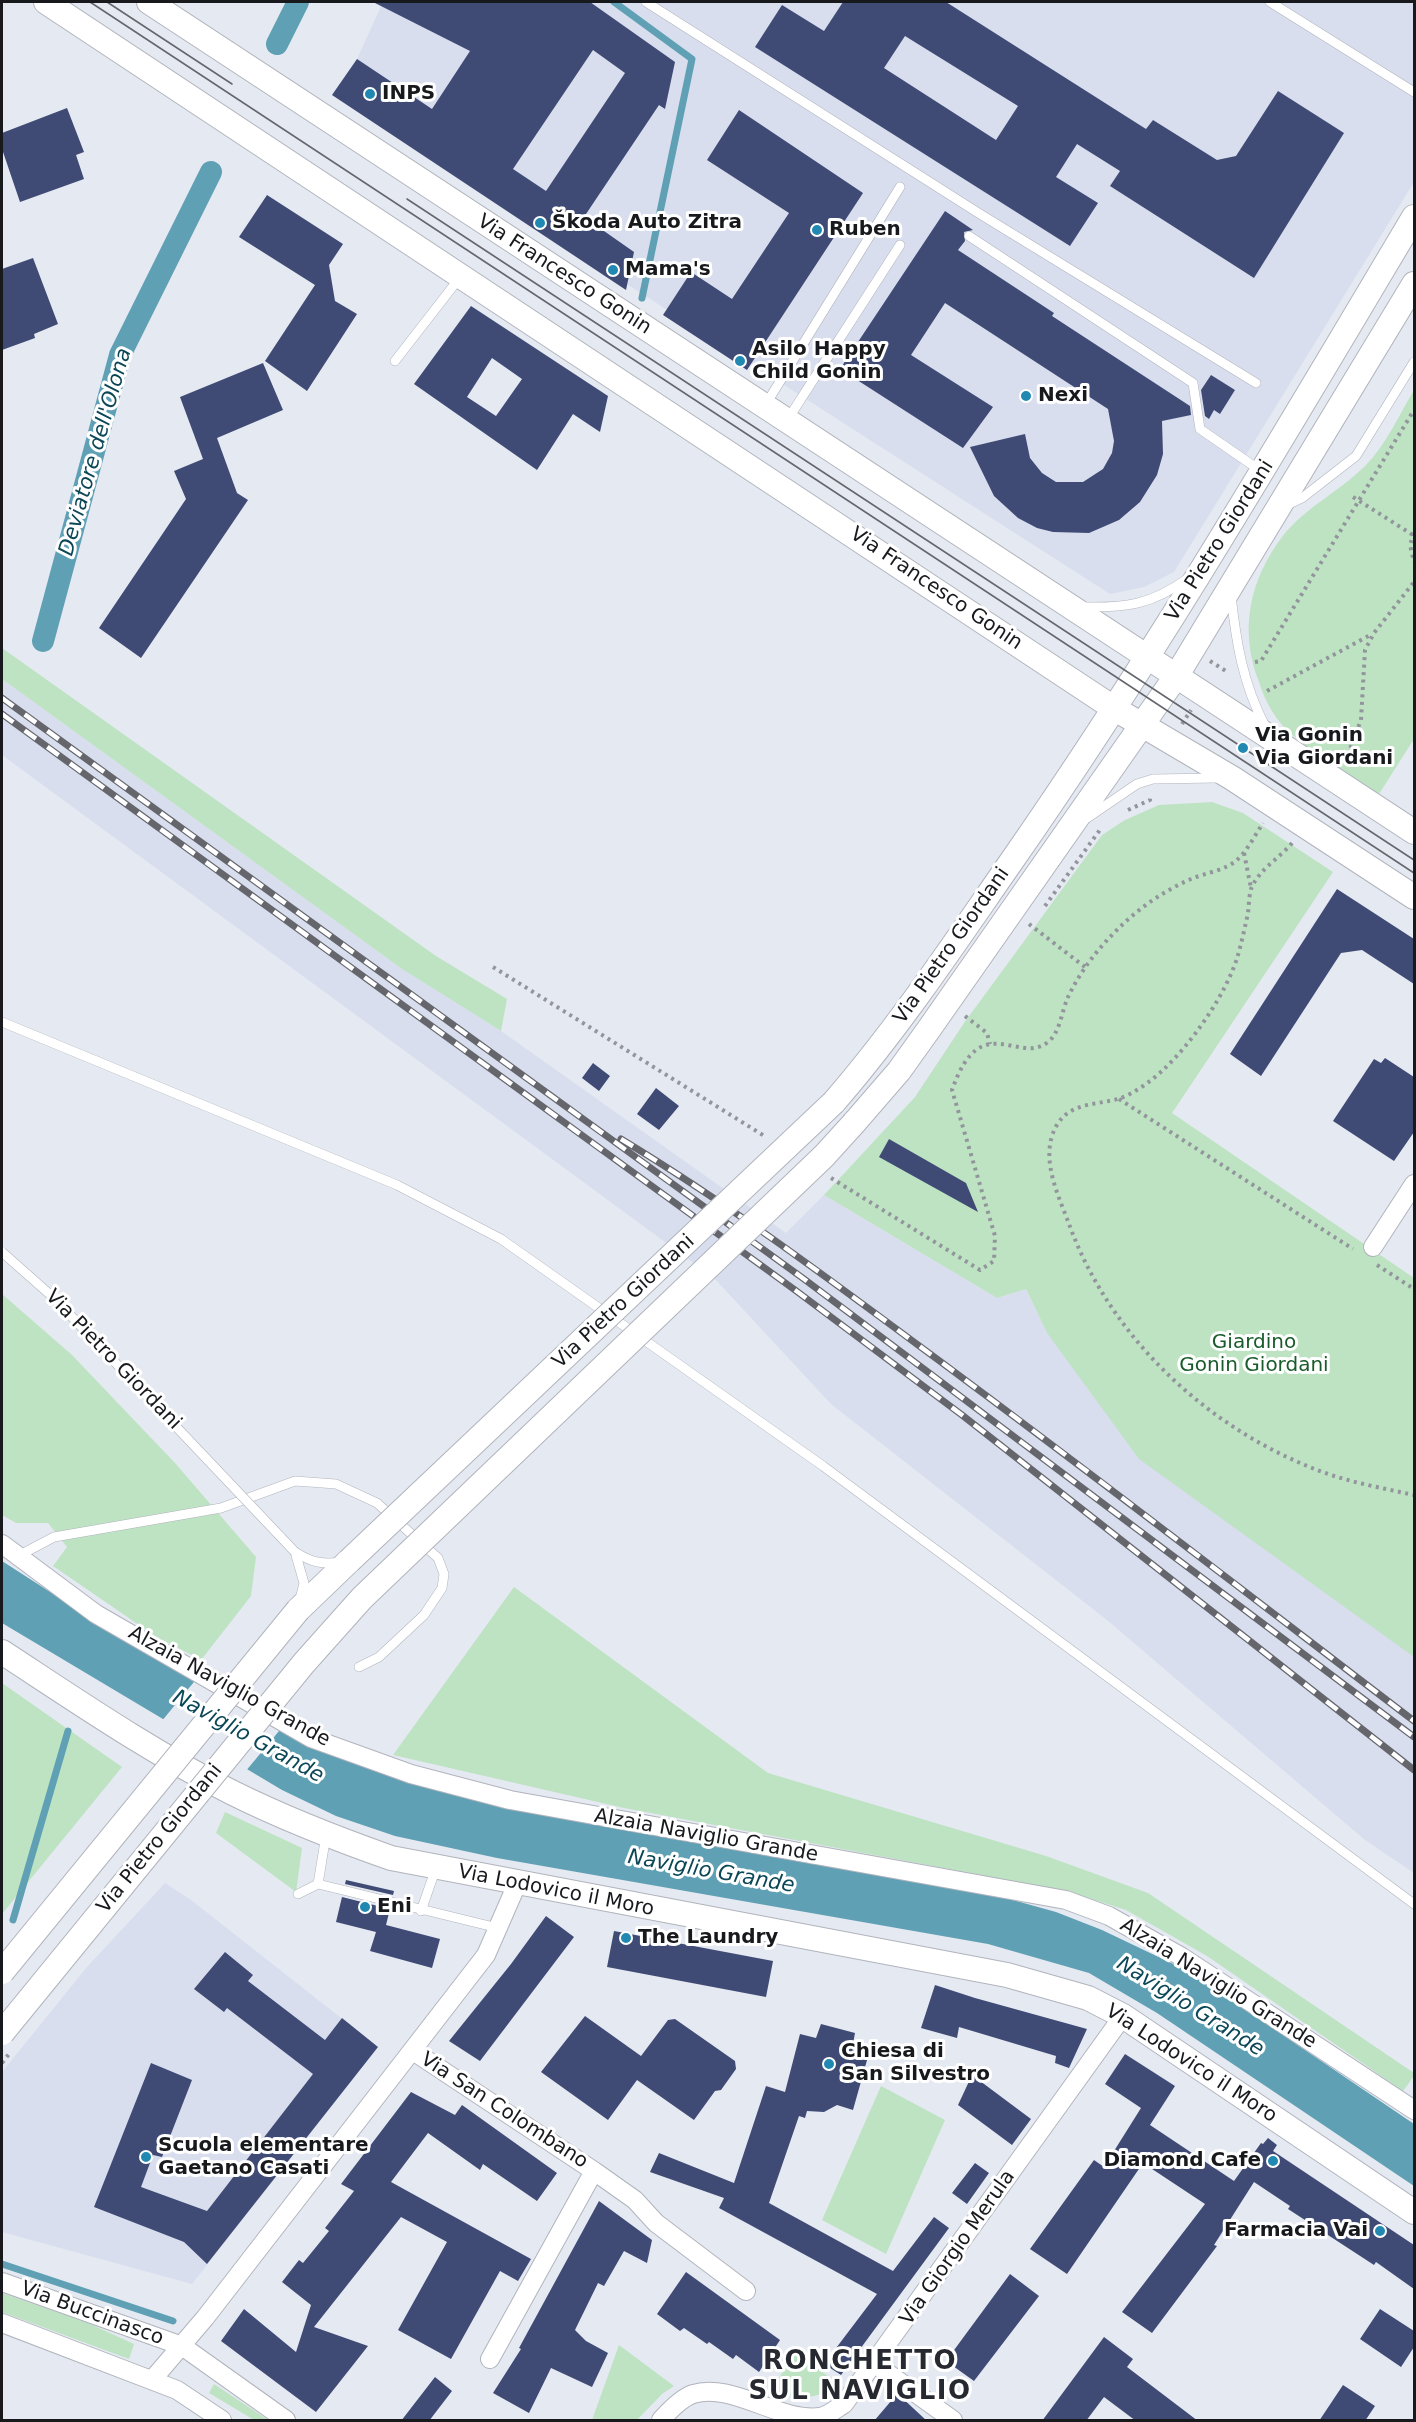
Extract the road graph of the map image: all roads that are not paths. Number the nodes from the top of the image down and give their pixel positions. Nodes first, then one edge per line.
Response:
1 (46, 2) edge
2 (149, 2) edge
3 (646, 2) edge
4 (1270, 2) edge
5 (1414, 92) edge
6 (900, 187) dead end
7 (1414, 217) edge
8 (969, 236) dead end
9 (900, 245) dead end
10 (462, 274) junction
11 (1414, 284) edge
12 (395, 361) dead end
13 (1414, 362) edge
14 (1256, 383) dead end
15 (765, 406) junction
16 (786, 421) junction
17 (1263, 472) junction
18 (1280, 508) junction
19 (1204, 568) junction
20 (1230, 588) junction
21 (1070, 606) junction
22 (1148, 658) junction
23 (1177, 675) junction
24 (1115, 709) junction
25 (1142, 726) junction
26 (1272, 738) junction
27 (1232, 778) junction
28 (1073, 827) junction
29 (1414, 832) edge
30 (1414, 897) edge
31 (2, 1022) edge
32 (1414, 1184) edge
33 (2, 1252) edge
34 (1368, 1254) road end
35 (2, 1544) edge
36 (295, 1552) junction
37 (18, 1556) junction
38 (349, 1561) junction
39 (298, 1610) junction
40 (2, 1652) edge
41 (359, 1667) dead end
42 (326, 1835) junction
43 (436, 1868) junction
44 (318, 1884) junction
45 (517, 1884) junction
46 (298, 1894) dead end
47 (1414, 1904) edge
48 (421, 1911) junction
49 (498, 1928) junction
50 (2, 1972) edge
51 (1123, 2016) junction
52 (9, 2039) edge
53 (413, 2051) junction
54 (1414, 2110) edge
55 (594, 2171) junction
56 (1414, 2212) edge
57 (2, 2282) edge
58 (746, 2291) dead end
59 (2, 2324) edge
60 (182, 2346) junction
61 (490, 2359) dead end
62 (875, 2364) junction
63 (152, 2380) junction
64 (222, 2421) edge
65 (286, 2421) edge
66 (661, 2421) edge
67 (953, 2421) edge

1 - 10 street, Via Francesco Gonin
2 - 15 street, Via Francesco Gonin
3 - 14 lane
4 - 5 lane
6 - 15 lane
7 - 17 street, Via Pietro Giordani
8 - 17 lane
9 - 16 lane
10 - 12 lane
10 - 24 street, Via Francesco Gonin
11 - 18 street, Via Pietro Giordani
13 - 18 lane, Via Pietro Giordani
15 - 16 street, Via Francesco Gonin
16 - 21 street, Via Francesco Gonin
17 - 19 street, Via Pietro Giordani
18 - 20 street, Via Pietro Giordani
19 - 21 lane
19 - 22 street, Via Pietro Giordani
20 - 23 street, Via Pietro Giordani
20 - 26 lane, Via Pietro Giordani
21 - 22 street, Via Francesco Gonin
22 - 23 street, Via Francesco Gonin
22 - 24 street, Via Pietro Giordani
23 - 25 street, Via Pietro Giordani
23 - 26 street, Via Francesco Gonin
24 - 25 street, Via Francesco Gonin
24 - 38 street, Via Pietro Giordani, bridge
25 - 27 street, Via Francesco Gonin
25 - 28 street, Via Pietro Giordani
26 - 29 street, Via Francesco Gonin
27 - 28 lane, Via Pietro Giordani
27 - 30 street, Via Francesco Gonin
28 - 52 street, Via Pietro Giordani, bridge
31 - 47 lane
32 - 34 street
33 - 36 lane, Via Pietro Giordani, bridge
35 - 37 street, Alzaia Naviglio Grande
36 - 38 lane, Via Pietro Giordani
36 - 39 lane, Via Pietro Giordani
37 - 41 lane
37 - 54 street, Alzaia Naviglio Grande
38 - 39 street, Via Pietro Giordani
39 - 50 street, Via Pietro Giordani, bridge
40 - 42 street, Via Lodovico il Moro
42 - 43 street, Via Lodovico il Moro
42 - 44 lane
43 - 45 street, Via Lodovico il Moro
43 - 48 lane
44 - 46 lane
44 - 48 lane
45 - 49 street, Via San Colombano
45 - 51 street, Via Lodovico il Moro
48 - 49 lane
49 - 53 street, Via San Colombano
51 - 56 street, Via Lodovico il Moro
51 - 62 street, Via Giorgio Merula
53 - 55 street, Via San Colombano
53 - 60 street, Via San Colombano
55 - 58 street, Via San Colombano
55 - 61 street, Via San Colombano
57 - 60 street, Via Buccinasco
59 - 63 street, Via Buccinasco
60 - 63 street, Via San Colombano
60 - 65 street, Via Buccinasco
62 - 66 street, Via Giorgio Merula
62 - 67 street
63 - 64 street, Via Buccinasco

